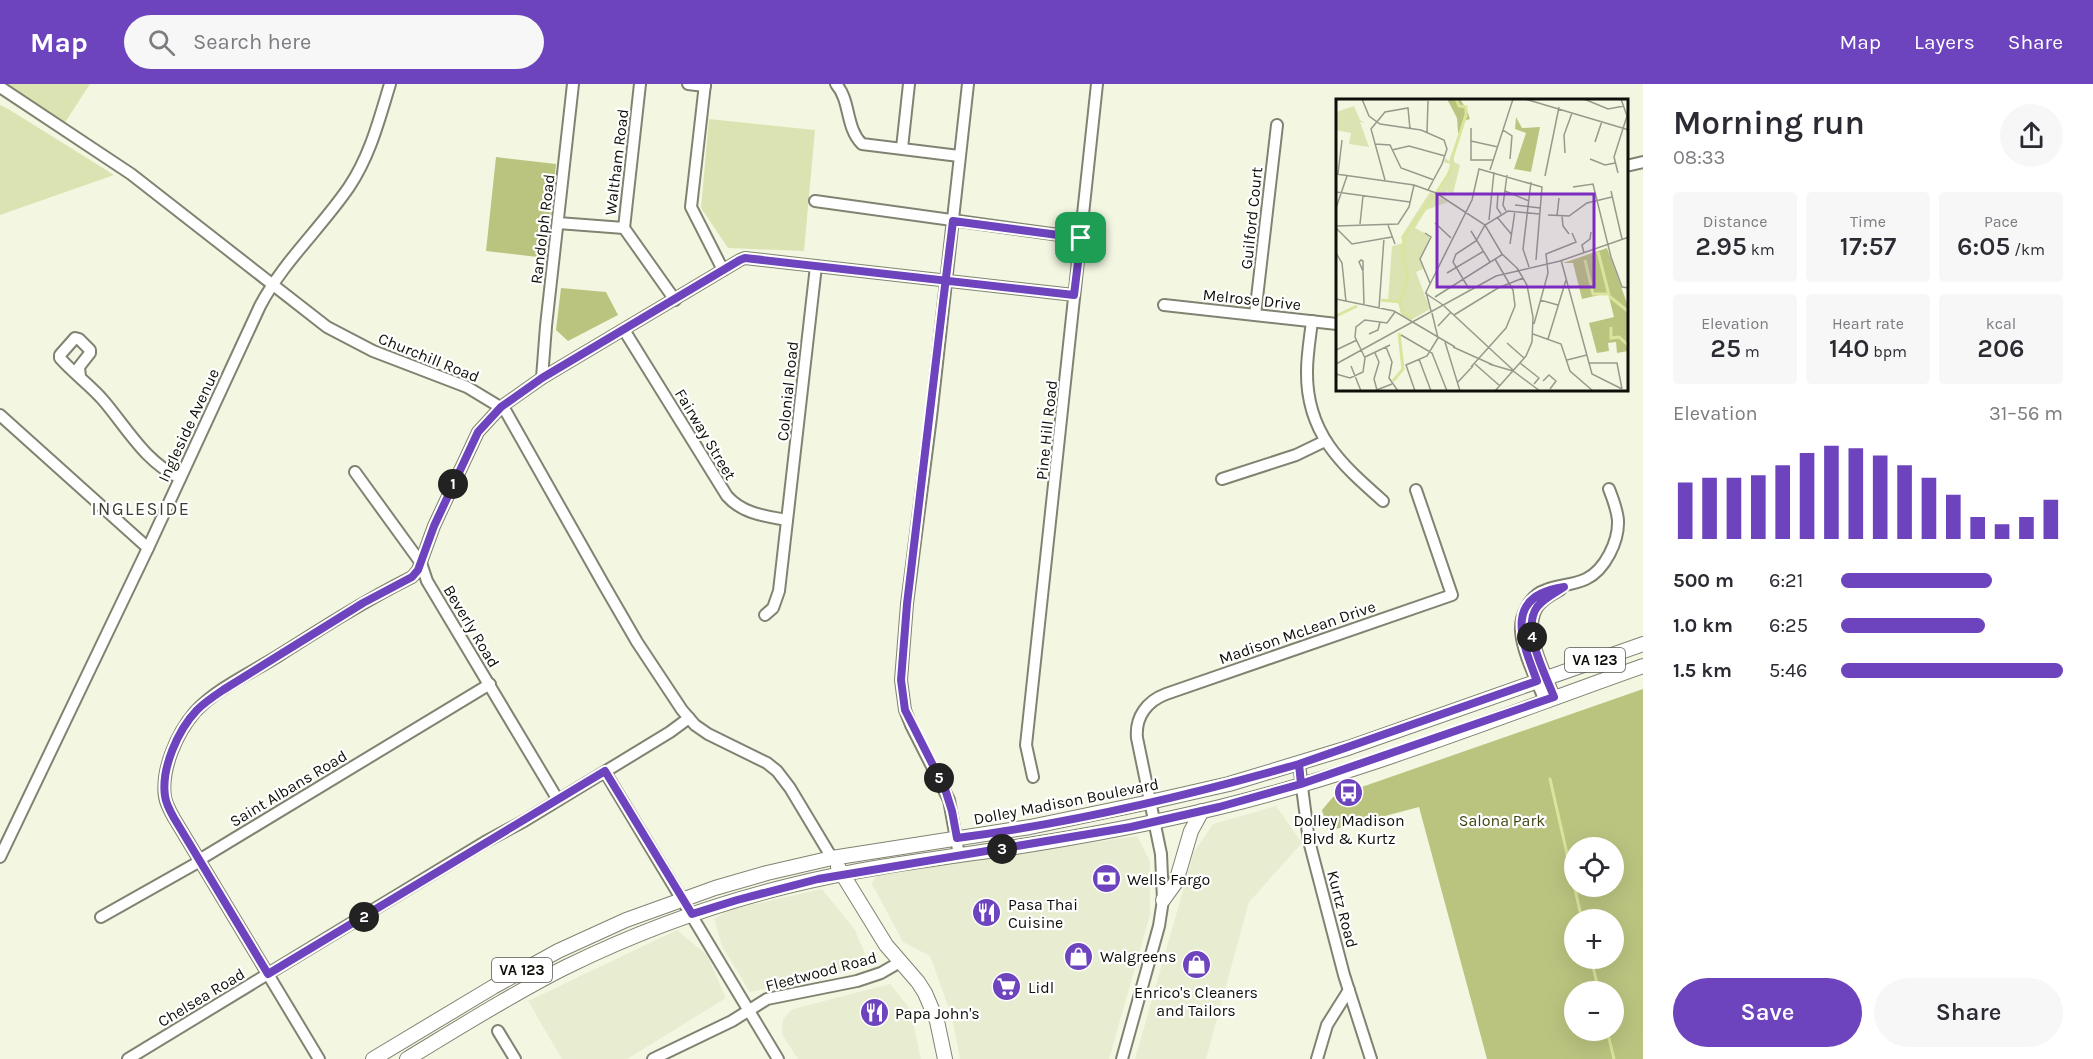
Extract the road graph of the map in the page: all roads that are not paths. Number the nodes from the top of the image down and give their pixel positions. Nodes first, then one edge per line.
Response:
1 (390, 84) edge
2 (573, 84) edge
3 (640, 84) edge
4 (688, 84) edge
5 (836, 84) edge
6 (909, 84) edge
7 (968, 84) edge
8 (1097, 84) edge
9 (705, 85) edge
10 (0, 87) edge
11 (1276, 125) dead end
12 (902, 148) junction
13 (959, 156) junction
14 (1643, 162) edge
15 (1628, 166) edge
16 (814, 201) dead end
17 (953, 221) junction
18 (558, 223) junction
19 (624, 228) junction
20 (1081, 238) junction
21 (816, 266) junction
22 (723, 270) junction
23 (946, 281) junction
24 (271, 284) junction
25 (1074, 295) junction
26 (675, 300) junction
27 (1164, 305) dead end
28 (1255, 315) junction
29 (1312, 321) junction
30 (1336, 324) edge
31 (624, 330) junction
32 (80, 377) dead end
33 (542, 378) junction
34 (501, 407) junction
35 (0, 415) edge
36 (1325, 441) junction
37 (355, 472) dead end
38 (180, 477) junction
39 (1222, 479) dead end
40 (1609, 489) dead end
41 (1416, 490) dead end
42 (1383, 501) dead end
43 (788, 520) junction
44 (148, 548) junction
45 (421, 563) junction
46 (765, 615) dead end
47 (1643, 644) edge
48 (1643, 666) edge
49 (1542, 679) junction
50 (490, 684) junction
51 (1549, 699) junction
52 (689, 718) junction
53 (1299, 764) junction
54 (605, 771) junction
55 (1033, 777) dead end
56 (1301, 784) junction
57 (558, 800) junction
58 (1150, 802) junction
59 (1202, 811) junction
60 (1154, 822) junction
61 (957, 838) junction
62 (959, 855) junction
63 (0, 857) edge
64 (832, 858) junction
65 (200, 860) junction
66 (843, 873) junction
67 (681, 899) junction
68 (1163, 900) junction
69 (692, 914) junction
70 (101, 917) dead end
71 (900, 962) junction
72 (268, 974) junction
73 (1349, 990) junction
74 (749, 1011) junction
75 (498, 1031) dead end
76 (511, 1057) edge
77 (128, 1059) edge
78 (320, 1059) edge
79 (373, 1059) edge
80 (407, 1059) edge
81 (653, 1059) edge
82 (777, 1059) edge
83 (945, 1059) edge
84 (1122, 1059) edge
85 (1317, 1059) edge
86 (1371, 1059) edge

1 - 24 street, Ingleside Avenue
2 - 18 street, Randolph Road
3 - 19 street, Waltham Road
4 - 9 street
5 - 12 street
6 - 12 street
7 - 13 street
8 - 20 street, Pine Hill Road
9 - 22 street
10 - 24 street, Churchill Road
11 - 28 street, Guilford Court
12 - 13 street
13 - 17 street
14 - 15 street
16 - 17 street
17 - 20 street
17 - 23 street
18 - 19 street
18 - 33 street, Randolph Road
19 - 26 street, Waltham Road
20 - 25 street, Pine Hill Road
21 - 22 street
21 - 23 street
21 - 43 street, Colonial Road
22 - 26 street
23 - 25 street
23 - 61 street
24 - 34 street, Churchill Road
24 - 38 street, Ingleside Avenue
25 - 55 street, Pine Hill Road
26 - 31 street
27 - 28 street, Melrose Drive
28 - 29 street, Melrose Drive
29 - 30 street, Melrose Drive
29 - 36 street
31 - 33 street
31 - 43 street, Fairway Street
32 - 38 street
33 - 34 street
34 - 45 street
34 - 52 street, Churchill Road
35 - 44 street
36 - 39 street
36 - 42 street
37 - 45 street, Beverly Road
38 - 44 street, Ingleside Avenue
40 - 49 street
41 - 58 street, Madison McLean Drive
43 - 46 street, Colonial Road
44 - 63 street, Ingleside Avenue
45 - 50 street, Beverly Road
45 - 65 street
47 - 49 main road, Dolley Madison Boulevard / VA 123
48 - 51 main road, Dolley Madison Boulevard / VA 123
49 - 51 street
49 - 53 main road, Dolley Madison Boulevard / VA 123
50 - 57 street, Beverly Road
50 - 65 street, Saint Albans Road
51 - 56 main road, Dolley Madison Boulevard / VA 123
52 - 54 street, Chelsea Road
52 - 64 street, Churchill Road
53 - 56 street, Kurtz Road
53 - 58 main road, Dolley Madison Boulevard / VA 123
54 - 57 street, Chelsea Road
54 - 67 street
56 - 59 main road, Dolley Madison Boulevard / VA 123
56 - 73 street, Kurtz Road
57 - 72 street, Chelsea Road
58 - 60 street
58 - 61 main road, Dolley Madison Boulevard / VA 123
59 - 60 main road, Dolley Madison Boulevard / VA 123
59 - 68 main road
60 - 62 main road, Dolley Madison Boulevard / VA 123
60 - 68 street
61 - 62 street
61 - 64 main road, Dolley Madison Boulevard / VA 123
62 - 66 main road, Dolley Madison Boulevard / VA 123
64 - 66 main road
64 - 67 main road, Dolley Madison Boulevard / VA 123
65 - 70 street, Saint Albans Road
65 - 72 street
66 - 69 main road, Dolley Madison Boulevard / VA 123
66 - 71 main road
67 - 69 street
67 - 79 main road, Dolley Madison Boulevard / VA 123
68 - 84 street
69 - 74 street
69 - 80 main road, Dolley Madison Boulevard / VA 123
71 - 74 street, Fleetwood Road
71 - 83 main road
72 - 77 street, Chelsea Road
72 - 78 street
73 - 85 street
73 - 86 street, Kurtz Road
74 - 81 street, Fleetwood Road
74 - 82 street
75 - 76 street

